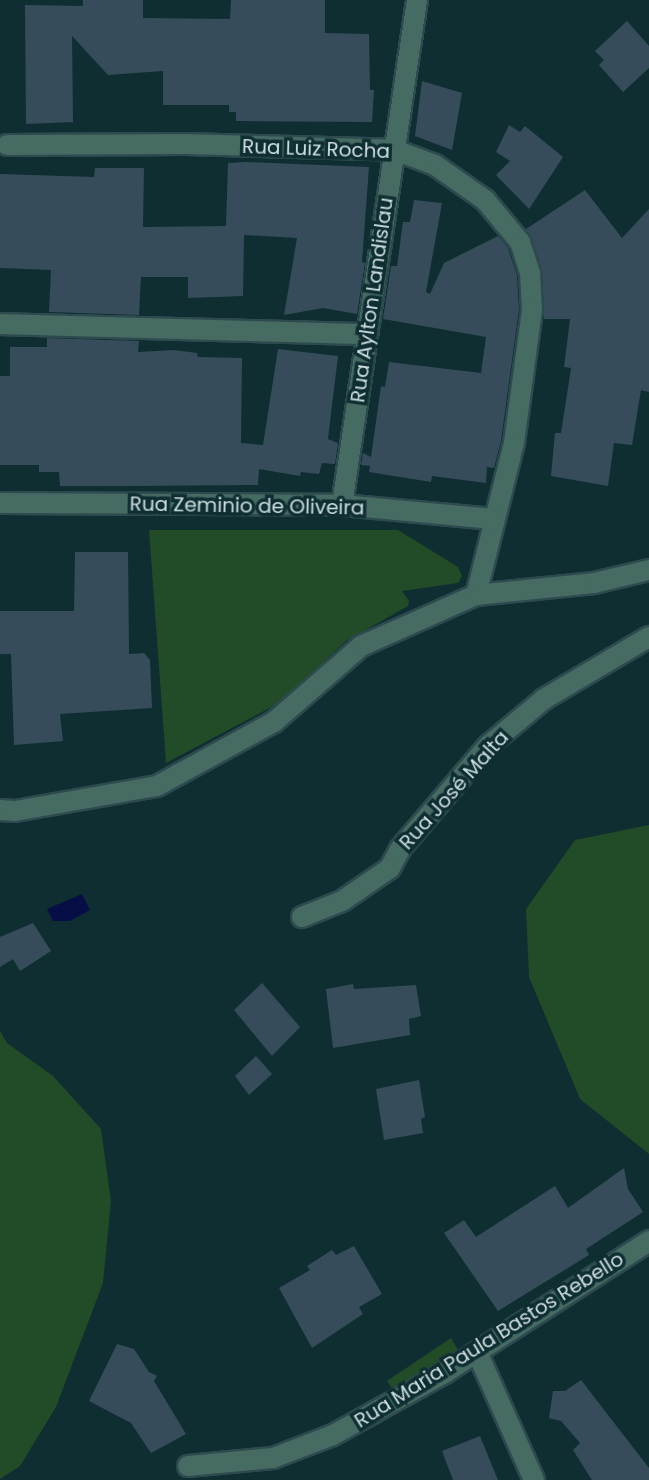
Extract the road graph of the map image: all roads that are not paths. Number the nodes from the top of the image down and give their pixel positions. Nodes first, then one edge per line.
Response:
1 (417, 0) edge
2 (7, 145) dead end
3 (395, 150) junction
4 (0, 324) edge
5 (367, 334) junction
6 (0, 503) edge
7 (342, 505) junction
8 (493, 519) junction
9 (649, 570) edge
10 (476, 595) junction
11 (649, 637) edge
12 (0, 810) edge
13 (302, 917) dead end
14 (649, 1241) edge
15 (477, 1352) junction
16 (188, 1466) dead end
17 (534, 1480) edge

1 - 3 street, Rua Aylton Landislau
2 - 3 street, Rua Luiz Rocha
3 - 5 street, Rua Aylton Landislau
3 - 8 street, Rua Luiz Rocha
4 - 5 street
5 - 7 street, Rua Aylton Landislau
6 - 7 street, Rua Zeminio de Oliveira
7 - 8 street, Rua Zeminio de Oliveira
8 - 10 street, Rua Luiz Rocha
9 - 10 street
10 - 12 street
11 - 13 street, Rua José Malta
14 - 15 street, Rua Maria Paula Bastos Rebello
15 - 16 street, Rua Maria Paula Bastos Rebello
15 - 17 street

